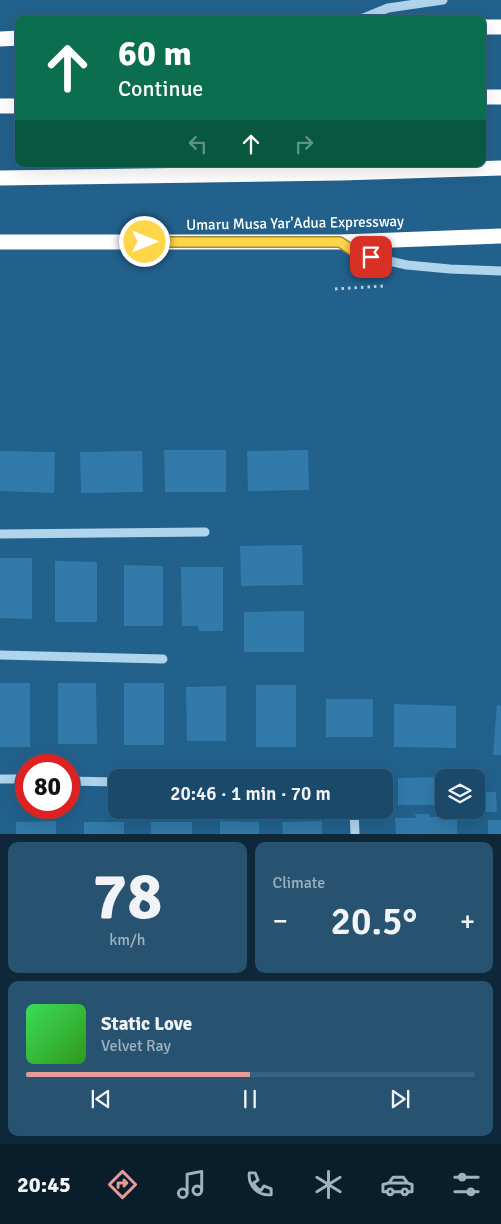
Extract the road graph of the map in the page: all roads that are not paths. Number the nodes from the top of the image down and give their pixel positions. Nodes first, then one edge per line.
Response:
1 (443, 0) edge
2 (371, 15) edge
3 (486, 27) edge
4 (501, 27) edge
5 (15, 38) edge
6 (0, 39) edge
7 (486, 97) edge
8 (501, 97) edge
9 (0, 106) edge
10 (15, 106) edge
11 (501, 168) edge
12 (0, 178) edge
13 (501, 236) edge
14 (0, 242) edge
15 (340, 242) junction
16 (501, 271) edge
17 (205, 532) dead end
18 (0, 534) edge
19 (0, 655) edge
20 (163, 659) dead end
21 (0, 779) edge
22 (15, 779) edge
23 (80, 781) edge
24 (108, 782) edge
25 (354, 819) edge
26 (355, 834) edge

1 - 2 street
3 - 4 highway
5 - 6 highway
7 - 8 highway
9 - 10 highway
11 - 12 highway
13 - 15 highway, Umaru Musa Yar'Adua Expressway
14 - 15 highway, Umaru Musa Yar'Adua Expressway
15 - 16 street
17 - 18 street
19 - 20 street
21 - 22 street
23 - 24 street
25 - 26 street

